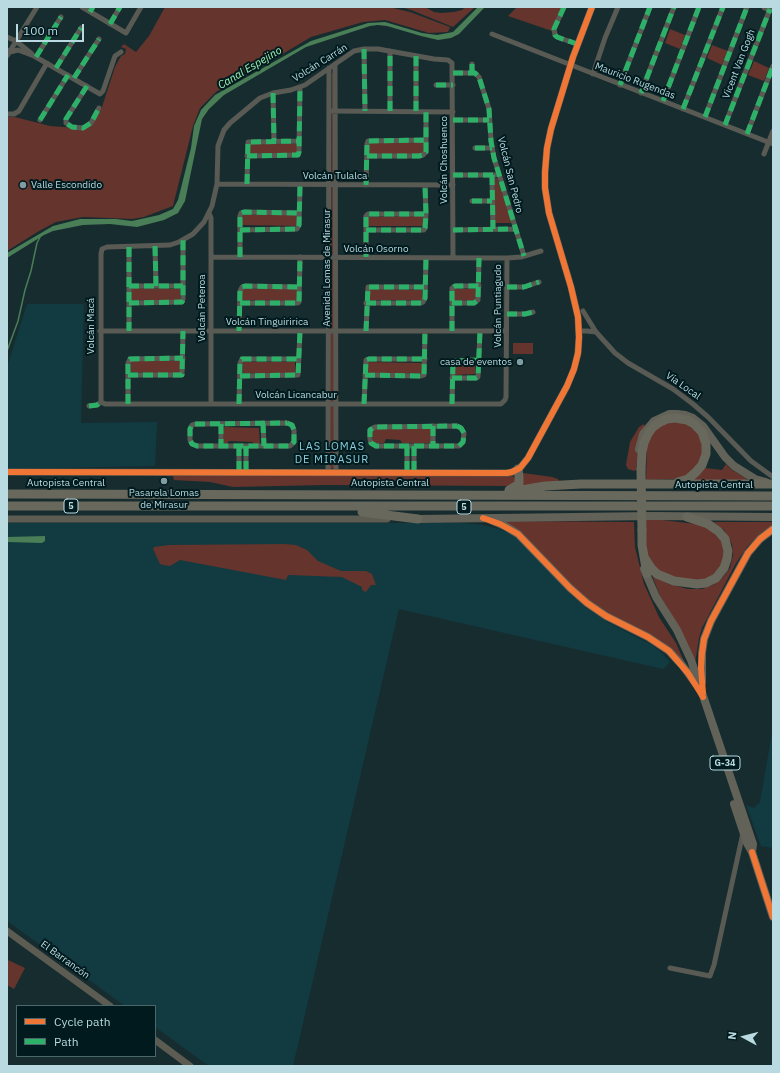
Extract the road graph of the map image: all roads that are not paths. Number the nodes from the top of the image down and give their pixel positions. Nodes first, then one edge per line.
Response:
1 (37, 7) edge
2 (82, 7) edge
3 (120, 7) edge
4 (144, 7) edge
5 (564, 7) edge
6 (592, 7) edge
7 (618, 7) edge
8 (650, 7) edge
9 (674, 7) edge
10 (699, 7) edge
11 (723, 7) edge
12 (747, 7) edge
13 (92, 9) edge
14 (770, 9) edge
15 (61, 17) dead end
16 (110, 24) junction
17 (81, 28) dead end
18 (492, 34) dead end
19 (7, 37) edge
20 (99, 39) dead end
21 (16, 41) junction
22 (577, 44) junction
23 (364, 49) junction
24 (390, 51) junction
25 (8, 52) edge
26 (121, 52) dead end
27 (416, 56) junction
28 (35, 57) junction
29 (451, 62) joint
30 (47, 63) junction
31 (335, 64) junction
32 (472, 64) dead end
33 (570, 65) junction
34 (773, 66) edge
35 (56, 68) junction
36 (329, 68) junction
37 (453, 73) junction
38 (472, 73) junction
39 (593, 74) junction
40 (68, 75) junction
41 (74, 78) junction
42 (620, 84) junction
43 (436, 85) dead end
44 (453, 85) junction
45 (87, 86) junction
46 (300, 88) junction
47 (273, 93) junction
48 (641, 93) junction
49 (663, 101) junction
50 (99, 108) dead end
51 (683, 109) junction
52 (329, 111) junction
53 (335, 111) junction
54 (365, 111) junction
55 (390, 111) junction
56 (416, 112) junction
57 (426, 112) junction
58 (453, 112) junction
59 (7, 114) edge
60 (705, 118) junction
61 (40, 120) dead end
62 (453, 120) junction
63 (489, 120) junction
64 (725, 125) junction
65 (773, 130) edge
66 (747, 134) junction
67 (425, 140) junction
68 (274, 141) junction
69 (299, 141) junction
70 (771, 143) edge
71 (475, 148) dead end
72 (492, 148) junction
73 (764, 154) dead end
74 (247, 156) junction
75 (367, 156) junction
76 (453, 175) junction
77 (495, 175) junction
78 (217, 184) junction
79 (247, 184) junction
80 (300, 184) junction
81 (329, 185) junction
82 (335, 185) junction
83 (366, 185) junction
84 (425, 185) junction
85 (453, 185) junction
86 (472, 201) dead end
87 (492, 201) junction
88 (209, 212) junction
89 (299, 212) junction
90 (426, 214) junction
91 (515, 229) junction
92 (240, 230) junction
93 (366, 230) junction
94 (453, 230) junction
95 (493, 230) junction
96 (183, 240) junction
97 (155, 246) junction
98 (129, 247) junction
99 (102, 249) joint
100 (541, 251) dead end
101 (524, 256) junction
102 (211, 257) junction
103 (240, 257) junction
104 (300, 257) junction
105 (329, 257) junction
106 (336, 257) junction
107 (366, 258) junction
108 (426, 258) junction
109 (453, 258) junction
110 (479, 258) junction
111 (507, 258) junction
112 (539, 282) dead end
113 (129, 286) junction
114 (156, 286) junction
115 (183, 286) junction
116 (479, 286) junction
117 (300, 287) junction
118 (425, 287) junction
119 (507, 287) junction
120 (129, 303) junction
121 (240, 303) junction
122 (366, 303) junction
123 (452, 303) junction
124 (583, 311) dead end
125 (533, 312) dead end
126 (506, 314) junction
127 (100, 331) junction
128 (129, 331) junction
129 (183, 331) junction
130 (211, 331) junction
131 (239, 331) junction
132 (300, 331) junction
133 (328, 331) junction
134 (336, 331) junction
135 (366, 331) junction
136 (425, 331) junction
137 (452, 331) junction
138 (480, 331) junction
139 (506, 331) junction
140 (579, 331) junction
141 (596, 332) junction
142 (183, 358) junction
143 (299, 359) junction
144 (425, 359) junction
145 (479, 360) junction
146 (128, 375) junction
147 (365, 375) junction
148 (240, 376) junction
149 (452, 378) junction
150 (101, 402) junction
151 (504, 402) joint
152 (128, 404) junction
153 (211, 404) junction
154 (239, 404) junction
155 (328, 404) junction
156 (336, 404) junction
157 (364, 404) junction
158 (452, 404) junction
159 (89, 406) dead end
160 (263, 423) junction
161 (221, 424) junction
162 (433, 426) junction
163 (221, 446) junction
164 (239, 446) junction
165 (246, 446) junction
166 (264, 446) junction
167 (407, 446) junction
168 (414, 446) junction
169 (433, 446) junction
170 (640, 469) junction
171 (518, 470) junction
172 (7, 472) edge
173 (328, 472) junction
174 (336, 472) junction
175 (242, 473) junction
176 (411, 473) junction
177 (773, 477) edge
178 (670, 484) junction
179 (773, 484) edge
180 (7, 494) edge
181 (498, 494) junction
182 (773, 496) edge
183 (7, 506) edge
184 (311, 506) junction
185 (773, 506) edge
186 (687, 517) junction
187 (773, 517) edge
188 (483, 518) junction
189 (7, 519) edge
190 (418, 519) junction
191 (773, 529) edge
192 (640, 530) junction
193 (644, 558) junction
194 (647, 574) junction
195 (703, 697) junction
196 (709, 717) junction
197 (743, 832) junction
198 (752, 852) junction
199 (773, 917) edge
200 (7, 931) edge
201 (670, 968) dead end
202 (109, 1005) edge
203 (156, 1041) edge
204 (190, 1066) edge

1 - 21 street
2 - 13 street
3 - 16 street
4 - 16 street
5 - 22 street
6 - 22 street
7 - 39 street
8 - 42 street
9 - 48 street
10 - 49 street
11 - 51 street
12 - 60 street
13 - 16 street
14 - 64 street, Vicent Van Gogh
15 - 28 street
17 - 35 street
18 - 33 street, Mauricio Rugendas
19 - 21 street
20 - 41 street
21 - 25 street
21 - 28 street
22 - 33 street
23 - 24 street, Volcán Carrán
23 - 31 street, Volcán Carrán
23 - 54 street
24 - 27 street, Volcán Carrán
24 - 55 street
25 - 28 street
26 - 45 street
27 - 29 street, Volcán Carrán
27 - 56 street
28 - 30 street
29 - 37 street, Volcán Choshuenco
30 - 35 street
30 - 59 street
31 - 36 street, Volcán Carrán
31 - 53 street, Avenida Lomas de Mirasur
32 - 38 street
33 - 39 street, Mauricio Rugendas
33 - 140 street
34 - 66 street
35 - 40 street
36 - 46 street, Volcán Carrán
36 - 52 street, Avenida Lomas de Mirasur
37 - 38 street
37 - 44 street, Volcán Choshuenco
38 - 63 street, Volcán San Pedro
39 - 42 street, Mauricio Rugendas
40 - 41 street
40 - 61 street
41 - 45 street
42 - 48 street, Mauricio Rugendas
43 - 44 street
44 - 58 street, Volcán Choshuenco
45 - 50 street
46 - 47 street, Volcán Carrán
46 - 69 street
47 - 68 street
47 - 78 street, Volcán Carrán
48 - 49 street, Mauricio Rugendas
49 - 51 street, Mauricio Rugendas
51 - 60 street, Mauricio Rugendas
52 - 53 street
52 - 81 street, Avenida Lomas de Mirasur
53 - 54 street
53 - 82 street, Avenida Lomas de Mirasur
54 - 55 street
55 - 56 street
56 - 57 street
57 - 58 street
57 - 67 street
58 - 62 street, Volcán Choshuenco
60 - 64 street, Mauricio Rugendas
62 - 63 street
62 - 76 street, Volcán Choshuenco
63 - 72 street, Volcán San Pedro
64 - 66 street, Mauricio Rugendas
65 - 70 street
66 - 70 street, Mauricio Rugendas
67 - 75 street
67 - 75 street
68 - 69 street
68 - 74 street
69 - 74 street
70 - 73 street
71 - 72 street
72 - 77 street, Volcán San Pedro
74 - 79 street
75 - 83 street
76 - 77 street
76 - 85 street, Volcán Choshuenco
77 - 87 street
77 - 91 street, Volcán San Pedro
78 - 79 street, Volcán Tulalca
78 - 88 street, Volcán Carrán
79 - 80 street, Volcán Tulalca
80 - 81 street, Volcán Tulalca
80 - 89 street
81 - 82 street, Volcán Tulalca
81 - 105 street, Avenida Lomas de Mirasur
82 - 83 street, Volcán Tulalca
82 - 106 street, Avenida Lomas de Mirasur
83 - 84 street, Volcán Tulalca
84 - 85 street, Volcán Tulalca
84 - 90 street
85 - 94 street, Volcán Choshuenco
86 - 87 street
87 - 95 street
88 - 96 street, Volcán Carrán
88 - 102 street, Volcán Peteroa
89 - 92 street
89 - 92 street
90 - 93 street
90 - 93 street
91 - 95 street
91 - 101 street, Volcán San Pedro
92 - 103 street
93 - 107 street
94 - 95 street
94 - 109 street, Volcán Choshuenco
96 - 97 street, Volcán Carrán
96 - 115 street
97 - 98 street, Volcán Carrán
97 - 114 street
98 - 99 street, Volcán Carrán
98 - 113 street
99 - 127 street, Volcán Macá
100 - 101 street, Volcán Osorno
101 - 111 street, Volcán Osorno
102 - 103 street, Volcán Osorno
102 - 130 street, Volcán Peteroa
103 - 104 street, Volcán Osorno
104 - 105 street, Volcán Osorno
104 - 117 street
105 - 106 street, Volcán Osorno
105 - 133 street, Avenida Lomas de Mirasur
106 - 107 street, Volcán Osorno
106 - 134 street, Avenida Lomas de Mirasur
107 - 108 street, Volcán Osorno
108 - 109 street, Volcán Osorno
108 - 118 street
109 - 110 street, Volcán Osorno
110 - 111 street, Volcán Osorno
110 - 116 street
111 - 119 street, Volcán Puntiagudo
112 - 119 street
113 - 114 street
113 - 120 street
114 - 115 street
115 - 120 street
116 - 123 street
116 - 123 street
117 - 121 street
117 - 121 street
118 - 122 street
118 - 122 street
119 - 126 street, Volcán Puntiagudo
120 - 128 street
121 - 131 street
122 - 135 street
123 - 137 street
124 - 141 street, Vía Local
125 - 126 street
126 - 139 street, Volcán Puntiagudo
127 - 128 street, Volcán Tinguiririca
127 - 150 street, Volcán Macá
128 - 129 street, Volcán Tinguiririca
129 - 130 street, Volcán Tinguiririca
129 - 142 street
130 - 131 street, Volcán Tinguiririca
130 - 153 street, Volcán Peteroa
131 - 132 street, Volcán Tinguiririca
132 - 133 street, Volcán Tinguiririca
132 - 143 street
133 - 134 street, Volcán Tinguiririca
133 - 155 street, Avenida Lomas de Mirasur
134 - 135 street, Volcán Tinguiririca
134 - 156 street, Avenida Lomas de Mirasur
135 - 136 street, Volcán Tinguiririca
136 - 137 street, Volcán Tinguiririca
136 - 144 street
137 - 138 street, Volcán Tinguiririca
138 - 139 street, Volcán Tinguiririca
138 - 145 street
139 - 151 street, Volcán Puntiagudo
140 - 141 street
140 - 171 street
141 - 177 street, Vía Local
142 - 146 street
142 - 146 street
143 - 148 street
143 - 148 street
144 - 147 street
144 - 147 street
145 - 149 street
145 - 149 street
146 - 152 street
147 - 157 street
148 - 154 street
149 - 158 street
150 - 152 street, Volcán Licancabur
150 - 159 street, Volcán Licancabur
151 - 158 street, Volcán Licancabur
152 - 153 street, Volcán Licancabur
153 - 154 street, Volcán Licancabur
154 - 155 street, Volcán Licancabur
155 - 156 street, Volcán Licancabur
155 - 173 street, Avenida Lomas de Mirasur
156 - 157 street, Volcán Licancabur
156 - 174 street, Avenida Lomas de Mirasur
157 - 158 street, Volcán Licancabur
160 - 161 street
160 - 166 street
160 - 166 street
161 - 163 street
161 - 163 street
162 - 167 street
162 - 169 street
162 - 169 street
163 - 164 street
164 - 165 street
164 - 175 street
165 - 166 street
165 - 175 street
167 - 168 street
167 - 176 street
168 - 169 street
168 - 176 street
170 - 178 highway
170 - 179 main road
170 - 192 highway, bridge
171 - 176 street
171 - 181 highway
172 - 175 street
173 - 174 street
173 - 175 street
174 - 176 street
178 - 179 highway
178 - 181 highway
180 - 181 highway, Autopista Central / 5
181 - 182 highway, Autopista Central / 5
183 - 184 highway, Autopista Central / 5
184 - 185 highway, Autopista Central / 5
184 - 190 highway
186 - 187 main road
186 - 188 main road
186 - 193 highway
188 - 190 main road
188 - 195 main road
189 - 190 street
191 - 195 main road
192 - 193 highway
192 - 194 main road
193 - 194 highway
194 - 195 main road, G-34
195 - 196 main road, G-34
196 - 197 main road, G-34
196 - 198 main road, G-34
197 - 198 main road, G-34
197 - 201 street
198 - 199 main road, G-34
200 - 202 street, El Barrancón
203 - 204 street

